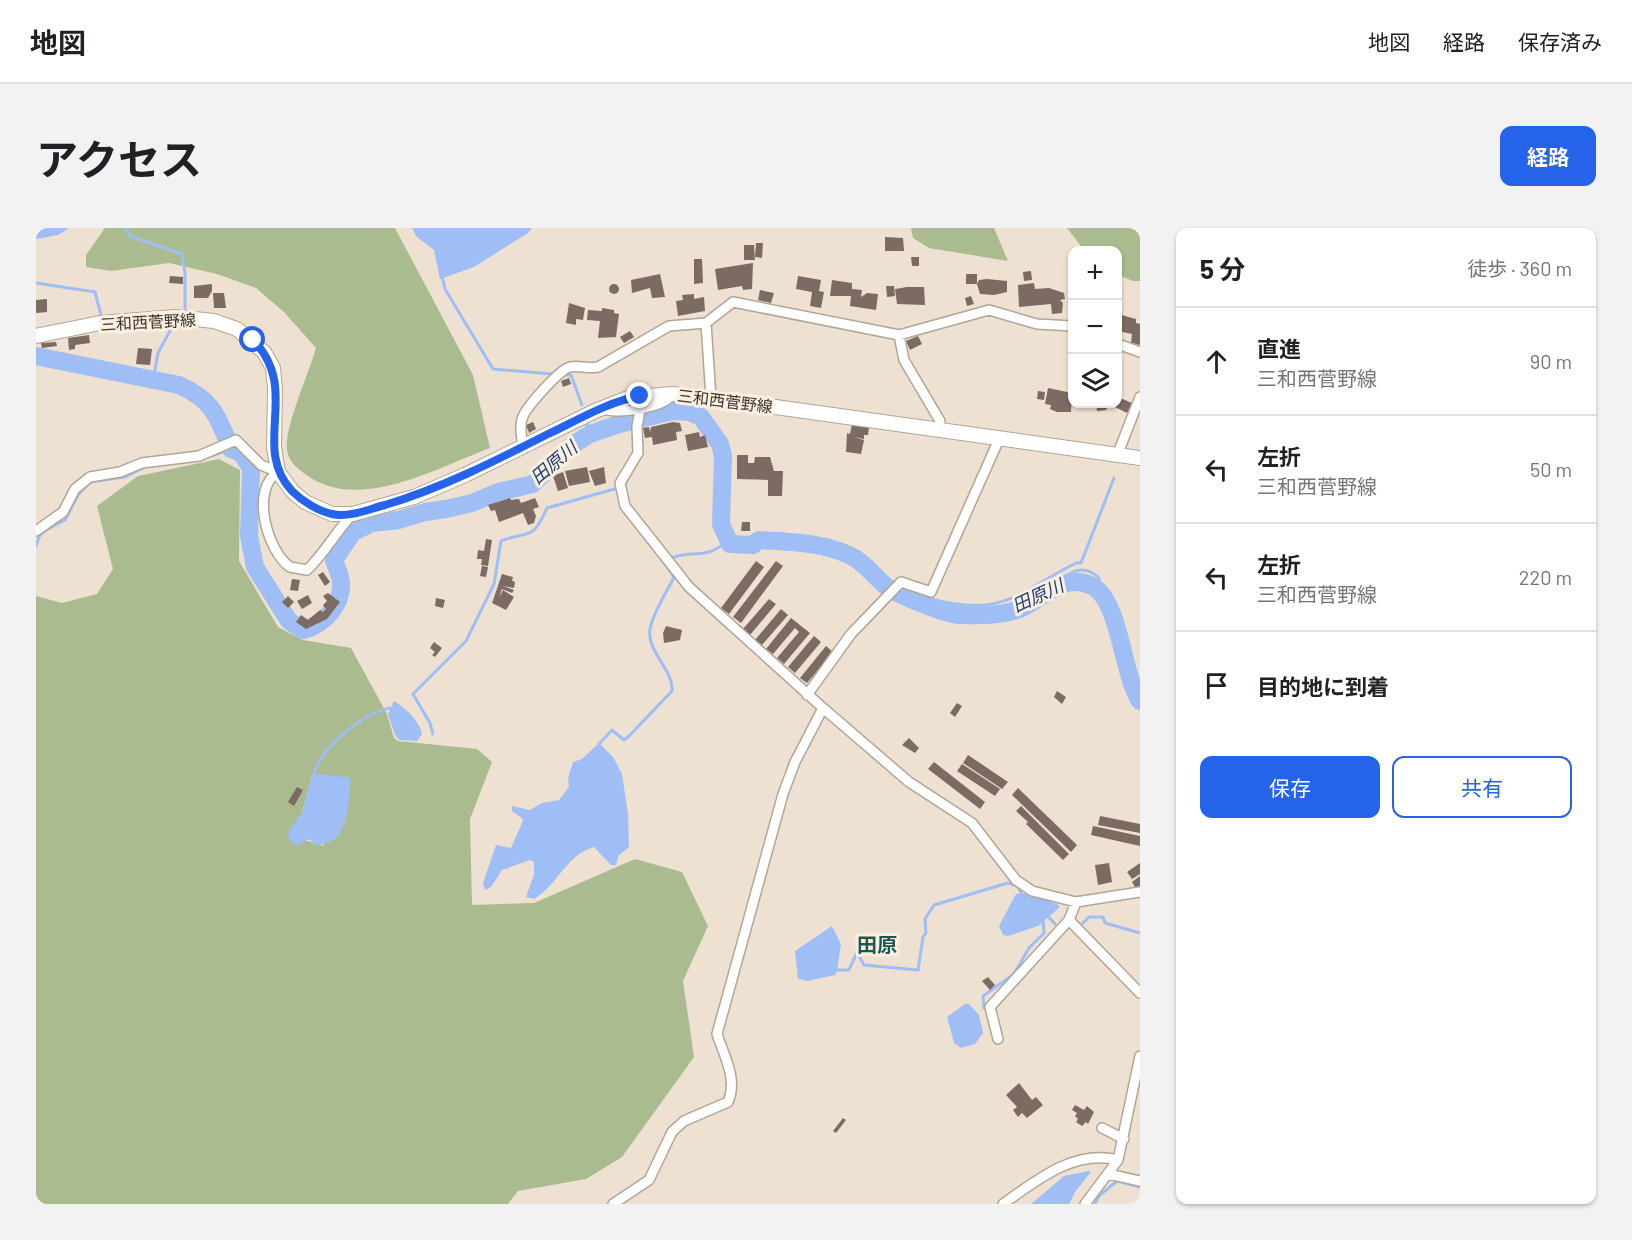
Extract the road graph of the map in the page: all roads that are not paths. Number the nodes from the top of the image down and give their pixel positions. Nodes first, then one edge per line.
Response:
1 (706, 323) junction
2 (1068, 326) edge
3 (899, 335) junction
4 (36, 336) edge
5 (1122, 345) edge
6 (1140, 352) edge
7 (672, 394) junction
8 (1140, 397) edge
9 (711, 399) junction
10 (602, 408) junction
11 (640, 411) junction
12 (1136, 416) edge
13 (939, 429) junction
14 (1000, 437) junction
15 (523, 447) junction
16 (1119, 453) junction
17 (1140, 458) edge
18 (278, 472) junction
19 (353, 514) junction
20 (36, 531) edge
21 (807, 695) junction
22 (823, 708) junction
23 (1140, 892) edge
24 (1076, 902) junction
25 (1069, 920) junction
26 (1140, 993) edge
27 (998, 1039) dead end
28 (1140, 1056) edge
29 (1102, 1128) dead end
30 (1124, 1139) junction
31 (1118, 1160) junction
32 (1108, 1173) junction
33 (1140, 1181) edge
34 (613, 1204) edge
35 (1003, 1204) edge
36 (1085, 1204) edge

1 - 3 street
1 - 9 street
1 - 15 street
2 - 3 street
3 - 13 street
4 - 18 main road, 三和西菅野線
5 - 6 street
7 - 9 main road, 三和西菅野線
7 - 10 main road, 三和西菅野線
7 - 11 street
8 - 12 street
9 - 13 main road, 三和西菅野線
10 - 11 street
10 - 15 main road, 三和西菅野線
11 - 21 street
12 - 16 street
13 - 14 main road, 三和西菅野線
14 - 16 main road, 三和西菅野線
14 - 21 street
15 - 19 main road, 三和西菅野線
16 - 17 main road, 三和西菅野線
18 - 19 main road, 三和西菅野線
18 - 19 street
18 - 20 street
21 - 22 street
22 - 24 street
22 - 34 street
23 - 24 street
24 - 25 street
25 - 26 street
25 - 27 street
28 - 30 street
29 - 30 street
30 - 31 street
31 - 32 street
31 - 35 street
32 - 33 street
32 - 36 street

